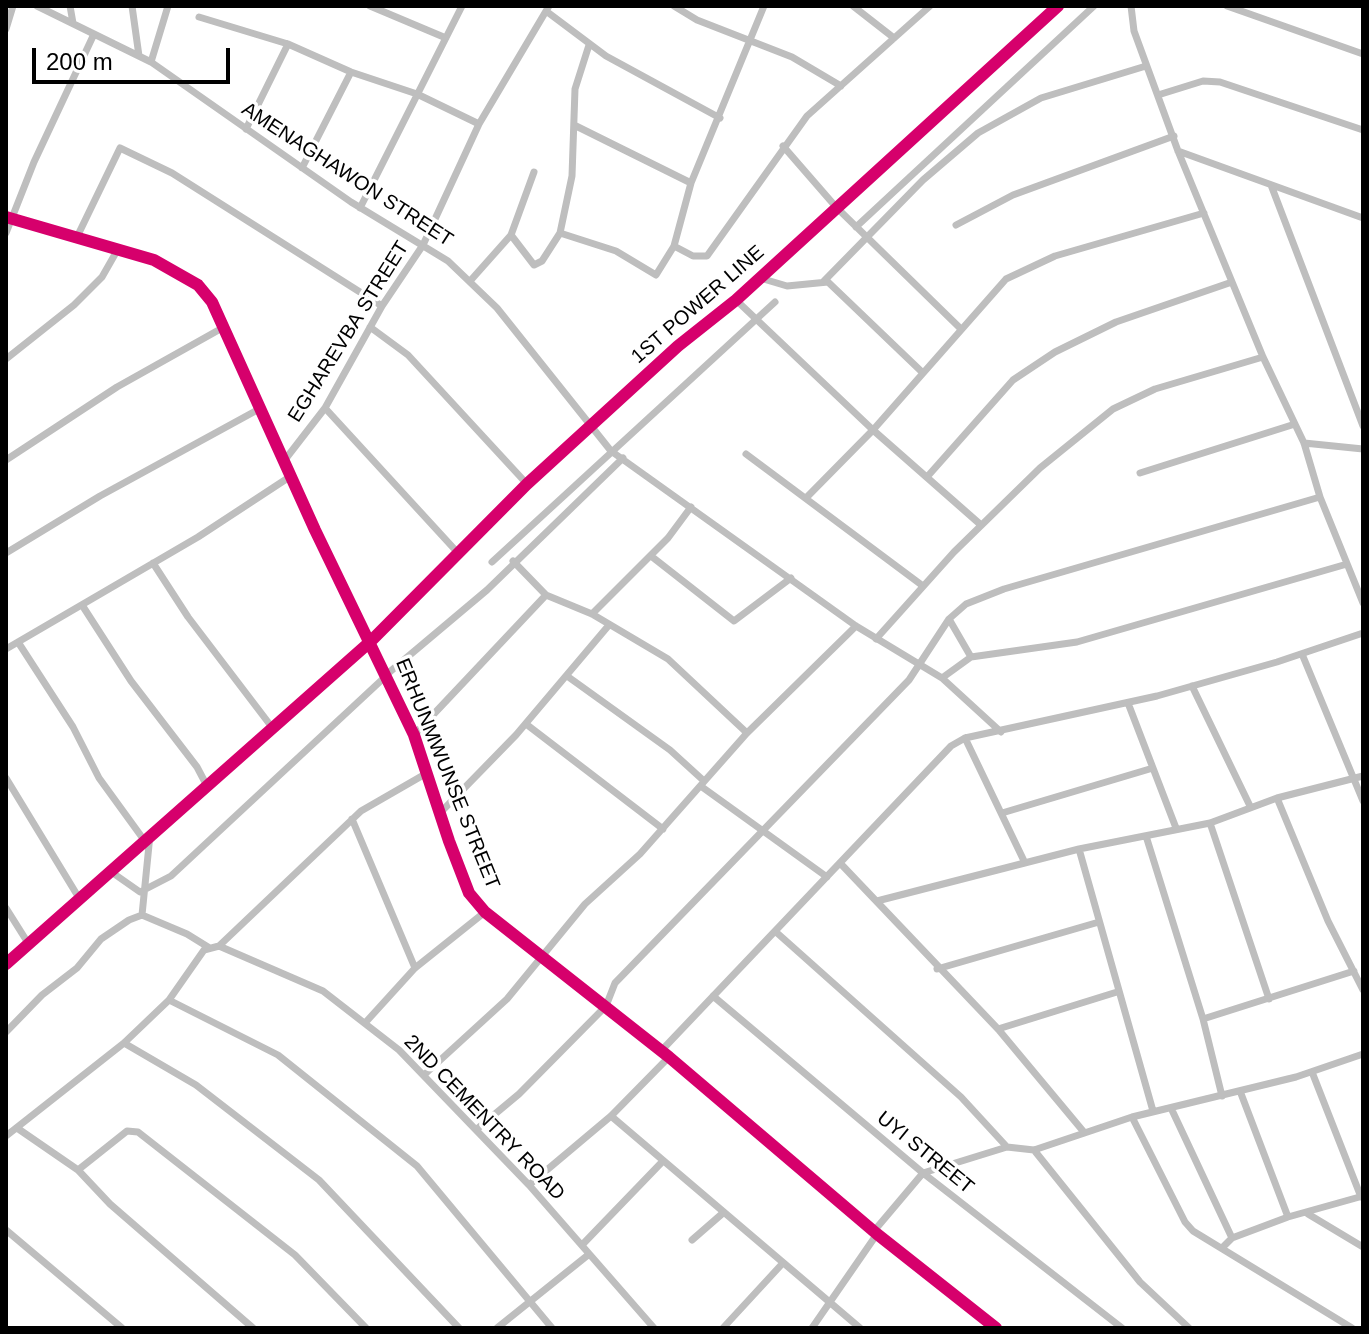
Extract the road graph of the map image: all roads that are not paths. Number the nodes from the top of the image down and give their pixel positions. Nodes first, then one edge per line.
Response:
1 (13, 6) edge
2 (37, 6) edge
3 (70, 6) edge
4 (132, 6) edge
5 (168, 6) edge
6 (370, 6) edge
7 (462, 6) edge
8 (674, 6) edge
9 (764, 6) edge
10 (853, 6) edge
11 (930, 6) edge
12 (1058, 6) edge
13 (1094, 6) edge
14 (1131, 6) edge
15 (1227, 6) edge
16 (548, 8) edge
17 (199, 17) dead end
18 (73, 23) junction
19 (6, 29) edge
20 (94, 34) junction
21 (446, 38) junction
22 (894, 38) junction
23 (751, 40) junction
24 (288, 44) junction
25 (589, 45) junction
26 (1363, 54) edge
27 (139, 56) junction
28 (151, 62) junction
29 (1146, 66) junction
30 (351, 72) junction
31 (841, 86) junction
32 (417, 94) junction
33 (1158, 95) junction
34 (720, 118) junction
35 (479, 124) junction
36 (574, 125) junction
37 (246, 129) junction
38 (1363, 130) edge
39 (1174, 136) junction
40 (783, 146) junction
41 (1178, 151) junction
42 (1193, 159) junction
43 (302, 168) junction
44 (1186, 170) junction
45 (534, 172) dead end
46 (691, 183) junction
47 (1271, 185) junction
48 (836, 207) junction
49 (360, 208) junction
50 (1204, 213) junction
51 (10, 218) edge
52 (1363, 218) edge
53 (956, 225) dead end
54 (856, 227) junction
55 (6, 233) edge
56 (560, 233) junction
57 (511, 235) junction
58 (866, 236) junction
59 (77, 237) junction
60 (423, 245) junction
61 (674, 246) junction
62 (118, 249) junction
63 (760, 278) junction
64 (471, 280) junction
65 (824, 281) junction
66 (1232, 282) junction
67 (736, 300) junction
68 (775, 302) dead end
69 (382, 306) junction
70 (756, 319) junction
71 (224, 327) junction
72 (370, 327) junction
73 (961, 329) junction
74 (1263, 357) junction
75 (6, 359) edge
76 (923, 373) junction
77 (261, 408) junction
78 (325, 408) junction
79 (1295, 424) junction
80 (1363, 426) edge
81 (592, 428) junction
82 (873, 430) junction
83 (1304, 443) junction
84 (1363, 449) edge
85 (611, 451) junction
86 (746, 454) dead end
87 (623, 458) junction
88 (6, 460) edge
89 (284, 461) junction
90 (1140, 473) dead end
91 (291, 476) junction
92 (927, 477) junction
93 (527, 484) junction
94 (1320, 497) junction
95 (806, 498) junction
96 (691, 507) junction
97 (981, 525) junction
98 (6, 553) edge
99 (458, 553) junction
100 (651, 556) junction
101 (513, 561) junction
102 (492, 562) dead end
103 (153, 563) junction
104 (1347, 564) junction
105 (791, 578) junction
106 (923, 586) junction
107 (546, 595) junction
108 (1363, 603) edge
109 (82, 605) junction
110 (592, 614) junction
111 (949, 619) junction
112 (609, 625) junction
113 (856, 626) junction
114 (1363, 633) edge
115 (876, 639) junction
116 (371, 641) junction
117 (18, 642) junction
118 (6, 649) edge
119 (1302, 654) junction
120 (971, 657) junction
121 (920, 666) junction
122 (386, 675) junction
123 (567, 676) junction
124 (942, 678) junction
125 (1192, 686) junction
126 (1128, 703) junction
127 (526, 724) junction
128 (271, 726) junction
129 (1001, 732) junction
130 (747, 733) junction
131 (414, 735) junction
132 (965, 738) junction
133 (1153, 768) junction
134 (427, 773) junction
135 (1363, 776) edge
136 (6, 778) edge
137 (1354, 779) junction
138 (703, 784) junction
139 (207, 786) junction
140 (1277, 798) junction
141 (1363, 801) edge
142 (1250, 806) junction
143 (440, 813) junction
144 (1002, 813) junction
145 (352, 819) junction
146 (1210, 823) junction
147 (1176, 828) junction
148 (663, 829) junction
149 (764, 831) junction
150 (1146, 836) junction
151 (147, 838) junction
152 (1079, 849) junction
153 (840, 863) junction
154 (1025, 863) junction
155 (110, 871) junction
156 (827, 877) junction
157 (143, 892) junction
158 (79, 898) junction
159 (877, 901) junction
160 (6, 908) edge
161 (485, 912) junction
162 (142, 915) junction
163 (1099, 922) junction
164 (776, 932) junction
165 (28, 943) junction
166 (219, 946) junction
167 (208, 947) junction
168 (541, 958) junction
169 (6, 964) edge
170 (415, 968) junction
171 (937, 969) junction
172 (1354, 971) junction
173 (1363, 990) edge
174 (1117, 992) junction
175 (713, 996) junction
176 (1269, 999) junction
177 (169, 1000) junction
178 (606, 1006) junction
179 (1203, 1019) junction
180 (365, 1023) junction
181 (998, 1029) junction
182 (6, 1032) edge
183 (124, 1043) junction
184 (661, 1051) junction
185 (1363, 1054) edge
186 (669, 1057) junction
187 (1312, 1072) junction
188 (425, 1074) junction
189 (1240, 1091) junction
190 (1222, 1096) junction
191 (1171, 1108) junction
192 (1153, 1111) junction
193 (611, 1116) junction
194 (1132, 1117) junction
195 (17, 1128) junction
196 (477, 1129) junction
197 (1083, 1131) junction
198 (6, 1136) edge
199 (1007, 1147) junction
200 (1034, 1150) junction
201 (663, 1161) junction
202 (78, 1170) junction
203 (923, 1173) junction
204 (529, 1185) junction
205 (1362, 1196) edge
206 (723, 1213) junction
207 (1308, 1214) junction
208 (1288, 1217) junction
209 (6, 1230) edge
210 (876, 1232) junction
211 (1232, 1238) junction
212 (692, 1240) dead end
213 (582, 1245) junction
214 (1363, 1247) edge
215 (1222, 1248) junction
216 (588, 1255) junction
217 (782, 1264) junction
218 (529, 1300) junction
219 (829, 1303) junction
220 (122, 1328) edge
221 (253, 1328) edge
222 (366, 1328) edge
223 (459, 1328) edge
224 (497, 1328) edge
225 (552, 1328) edge
226 (654, 1328) edge
227 (723, 1328) edge
228 (812, 1328) edge
229 (860, 1328) edge
230 (996, 1328) edge
231 (1122, 1328) edge
232 (1189, 1328) edge
233 (1352, 1328) edge

1 - 19 street
2 - 18 street, AMENAGHAWON STREET
3 - 18 street
4 - 27 street
5 - 28 street
6 - 21 street
7 - 21 street
8 - 23 street
9 - 23 street
10 - 22 street
11 - 22 street
12 - 48 street, 1ST POWER LINE
13 - 54 street
14 - 29 street
15 - 26 street
16 - 25 street
16 - 35 street, EGHAREVBA STREET
17 - 24 street
18 - 20 street, AMENAGHAWON STREET
20 - 27 street, AMENAGHAWON STREET
20 - 51 street
21 - 32 street
22 - 31 street
23 - 31 street
23 - 34 street
24 - 30 street
24 - 37 street
25 - 34 street
25 - 36 street
27 - 28 street, AMENAGHAWON STREET
28 - 37 street, AMENAGHAWON STREET
29 - 33 street
29 - 58 street
30 - 32 street
30 - 43 street
31 - 40 street
32 - 35 street
32 - 49 street
33 - 38 street
33 - 39 street
34 - 46 street
35 - 60 street, EGHAREVBA STREET
36 - 46 street
36 - 56 street
37 - 43 street, AMENAGHAWON STREET
39 - 41 street
39 - 53 street
40 - 48 street
40 - 61 street
41 - 42 street
41 - 44 street
42 - 44 street
42 - 47 street
43 - 49 street, AMENAGHAWON STREET
44 - 50 street
45 - 57 street
46 - 61 street
47 - 52 street
47 - 80 street
48 - 54 street
48 - 63 street, 1ST POWER LINE
49 - 60 street, AMENAGHAWON STREET
50 - 66 street
50 - 73 street
51 - 55 street
51 - 59 street, ERHUNMWUNSE STREET
54 - 58 street
56 - 57 street
56 - 61 street
57 - 64 street
58 - 65 street
58 - 73 street
59 - 62 street, ERHUNMWUNSE STREET
59 - 69 street
60 - 64 street, AMENAGHAWON STREET
60 - 69 street, EGHAREVBA STREET
62 - 71 street, ERHUNMWUNSE STREET
62 - 75 street
63 - 65 street
63 - 67 street, 1ST POWER LINE
64 - 81 street, AMENAGHAWON STREET
65 - 76 street
66 - 74 street
66 - 92 street
67 - 70 street
67 - 81 street, 1ST POWER LINE
68 - 70 street
69 - 72 street, EGHAREVBA STREET
70 - 82 street
70 - 85 street
71 - 77 street, ERHUNMWUNSE STREET
71 - 88 street
72 - 78 street, EGHAREVBA STREET
72 - 93 street
73 - 76 street
74 - 79 street
74 - 97 street
76 - 82 street
77 - 89 street, ERHUNMWUNSE STREET
77 - 98 street
78 - 89 street, EGHAREVBA STREET
78 - 99 street
79 - 83 street
79 - 90 street
81 - 85 street, AMENAGHAWON STREET
81 - 93 street, 1ST POWER LINE
82 - 92 street
82 - 95 street
83 - 84 street
83 - 94 street
85 - 87 street
85 - 102 street
86 - 95 street
87 - 96 street
87 - 101 street
89 - 91 street, ERHUNMWUNSE STREET
91 - 103 street
91 - 116 street, ERHUNMWUNSE STREET
92 - 97 street
93 - 99 street, 1ST POWER LINE
94 - 104 street
94 - 111 street
95 - 106 street
96 - 100 street
96 - 105 street
97 - 106 street
99 - 116 street, 1ST POWER LINE
100 - 105 street
100 - 110 street
101 - 107 street
101 - 122 street
103 - 109 street
103 - 128 street
104 - 108 street
104 - 120 street
105 - 113 street
106 - 115 street
107 - 110 street
107 - 131 street
109 - 117 street
109 - 139 street
110 - 112 street
111 - 120 street
111 - 121 street
112 - 123 street
112 - 130 street
113 - 115 street
113 - 130 street
114 - 119 street
115 - 121 street
116 - 122 street, ERHUNMWUNSE STREET
116 - 128 street, 1ST POWER LINE
117 - 118 street
117 - 151 street
119 - 125 street
119 - 137 street
120 - 124 street
121 - 124 street
121 - 149 street
122 - 131 street, ERHUNMWUNSE STREET
122 - 157 street
123 - 127 street
123 - 138 street
124 - 129 street
125 - 126 street
125 - 142 street
126 - 129 street
126 - 133 street
127 - 143 street
127 - 148 street
128 - 139 street, 1ST POWER LINE
129 - 132 street
130 - 138 street
131 - 134 street, ERHUNMWUNSE STREET
132 - 144 street
132 - 153 street
133 - 144 street
133 - 147 street
134 - 143 street, ERHUNMWUNSE STREET
134 - 145 street
135 - 137 street
136 - 158 street
137 - 140 street
137 - 141 street
138 - 148 street
138 - 149 street
139 - 151 street, 1ST POWER LINE
140 - 142 street
140 - 172 street
142 - 146 street
143 - 161 street, ERHUNMWUNSE STREET
144 - 154 street
145 - 166 street
145 - 170 street
146 - 147 street
146 - 176 street
147 - 150 street
148 - 168 street
149 - 156 street
149 - 178 street
150 - 152 street
150 - 179 street
151 - 155 street, 1ST POWER LINE
151 - 157 street
152 - 154 street
152 - 163 street
153 - 156 street
153 - 159 street
154 - 159 street
155 - 157 street
155 - 158 street, 1ST POWER LINE
156 - 164 street
157 - 162 street
158 - 165 street, 1ST POWER LINE
159 - 171 street
160 - 165 street
161 - 168 street, ERHUNMWUNSE STREET
161 - 170 street
162 - 167 street
162 - 182 street
163 - 171 street
163 - 174 street
164 - 175 street
164 - 199 street
165 - 169 street, 1ST POWER LINE
166 - 167 street
166 - 180 street, 2ND CEMENTRY ROAD
167 - 177 street
168 - 178 street, ERHUNMWUNSE STREET
168 - 188 street
170 - 180 street
171 - 181 street
172 - 173 street
172 - 176 street
174 - 181 street
174 - 192 street
175 - 184 street
175 - 203 street, UYI STREET
176 - 179 street
177 - 183 street
177 - 218 street
178 - 184 street, ERHUNMWUNSE STREET
178 - 196 street
179 - 190 street
180 - 188 street, 2ND CEMENTRY ROAD
181 - 197 street
183 - 195 street
183 - 223 street
184 - 186 street, ERHUNMWUNSE STREET
185 - 187 street
186 - 193 street
186 - 210 street, ERHUNMWUNSE STREET
187 - 189 street
187 - 205 street
188 - 196 street, 2ND CEMENTRY ROAD
189 - 190 street
189 - 208 street
190 - 191 street
191 - 192 street
191 - 211 street
192 - 194 street
193 - 201 street
193 - 204 street
194 - 197 street
194 - 215 street
195 - 198 street
195 - 202 street
196 - 204 street, 2ND CEMENTRY ROAD
197 - 200 street
199 - 200 street
199 - 203 street
200 - 232 street
201 - 206 street
201 - 213 street
202 - 221 street
202 - 222 street
203 - 210 street
203 - 231 street, UYI STREET
204 - 213 street, 2ND CEMENTRY ROAD
205 - 207 street
206 - 212 street
206 - 217 street
207 - 208 street
207 - 214 street
208 - 211 street
209 - 220 street
210 - 219 street
210 - 230 street, ERHUNMWUNSE STREET
211 - 215 street
213 - 216 street, 2ND CEMENTRY ROAD
215 - 233 street
216 - 218 street
216 - 226 street, 2ND CEMENTRY ROAD
217 - 219 street
217 - 227 street
218 - 224 street
218 - 225 street
219 - 228 street
219 - 229 street

